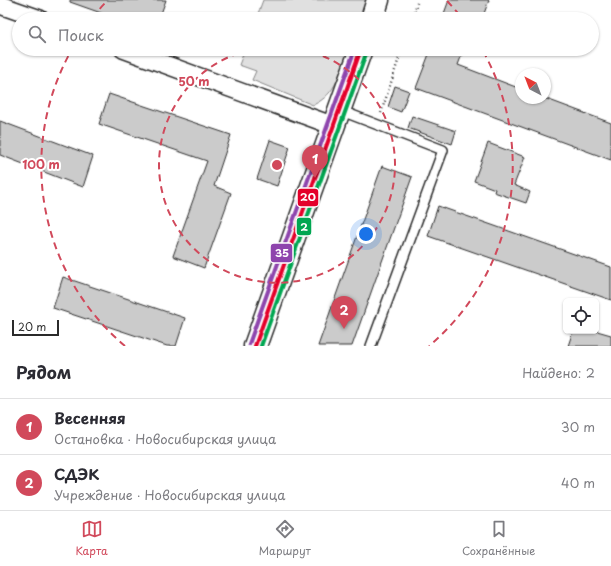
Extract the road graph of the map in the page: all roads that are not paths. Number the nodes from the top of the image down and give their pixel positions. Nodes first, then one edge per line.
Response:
1 (378, 0) edge
2 (0, 5) edge
3 (20, 12) edge
4 (374, 12) edge
5 (145, 56) edge
6 (358, 56) edge
7 (336, 118) junction
8 (255, 346) edge
9 (371, 346) edge

1 - 4 street
2 - 3 street
5 - 7 street
6 - 7 street
7 - 8 street
7 - 9 lane

